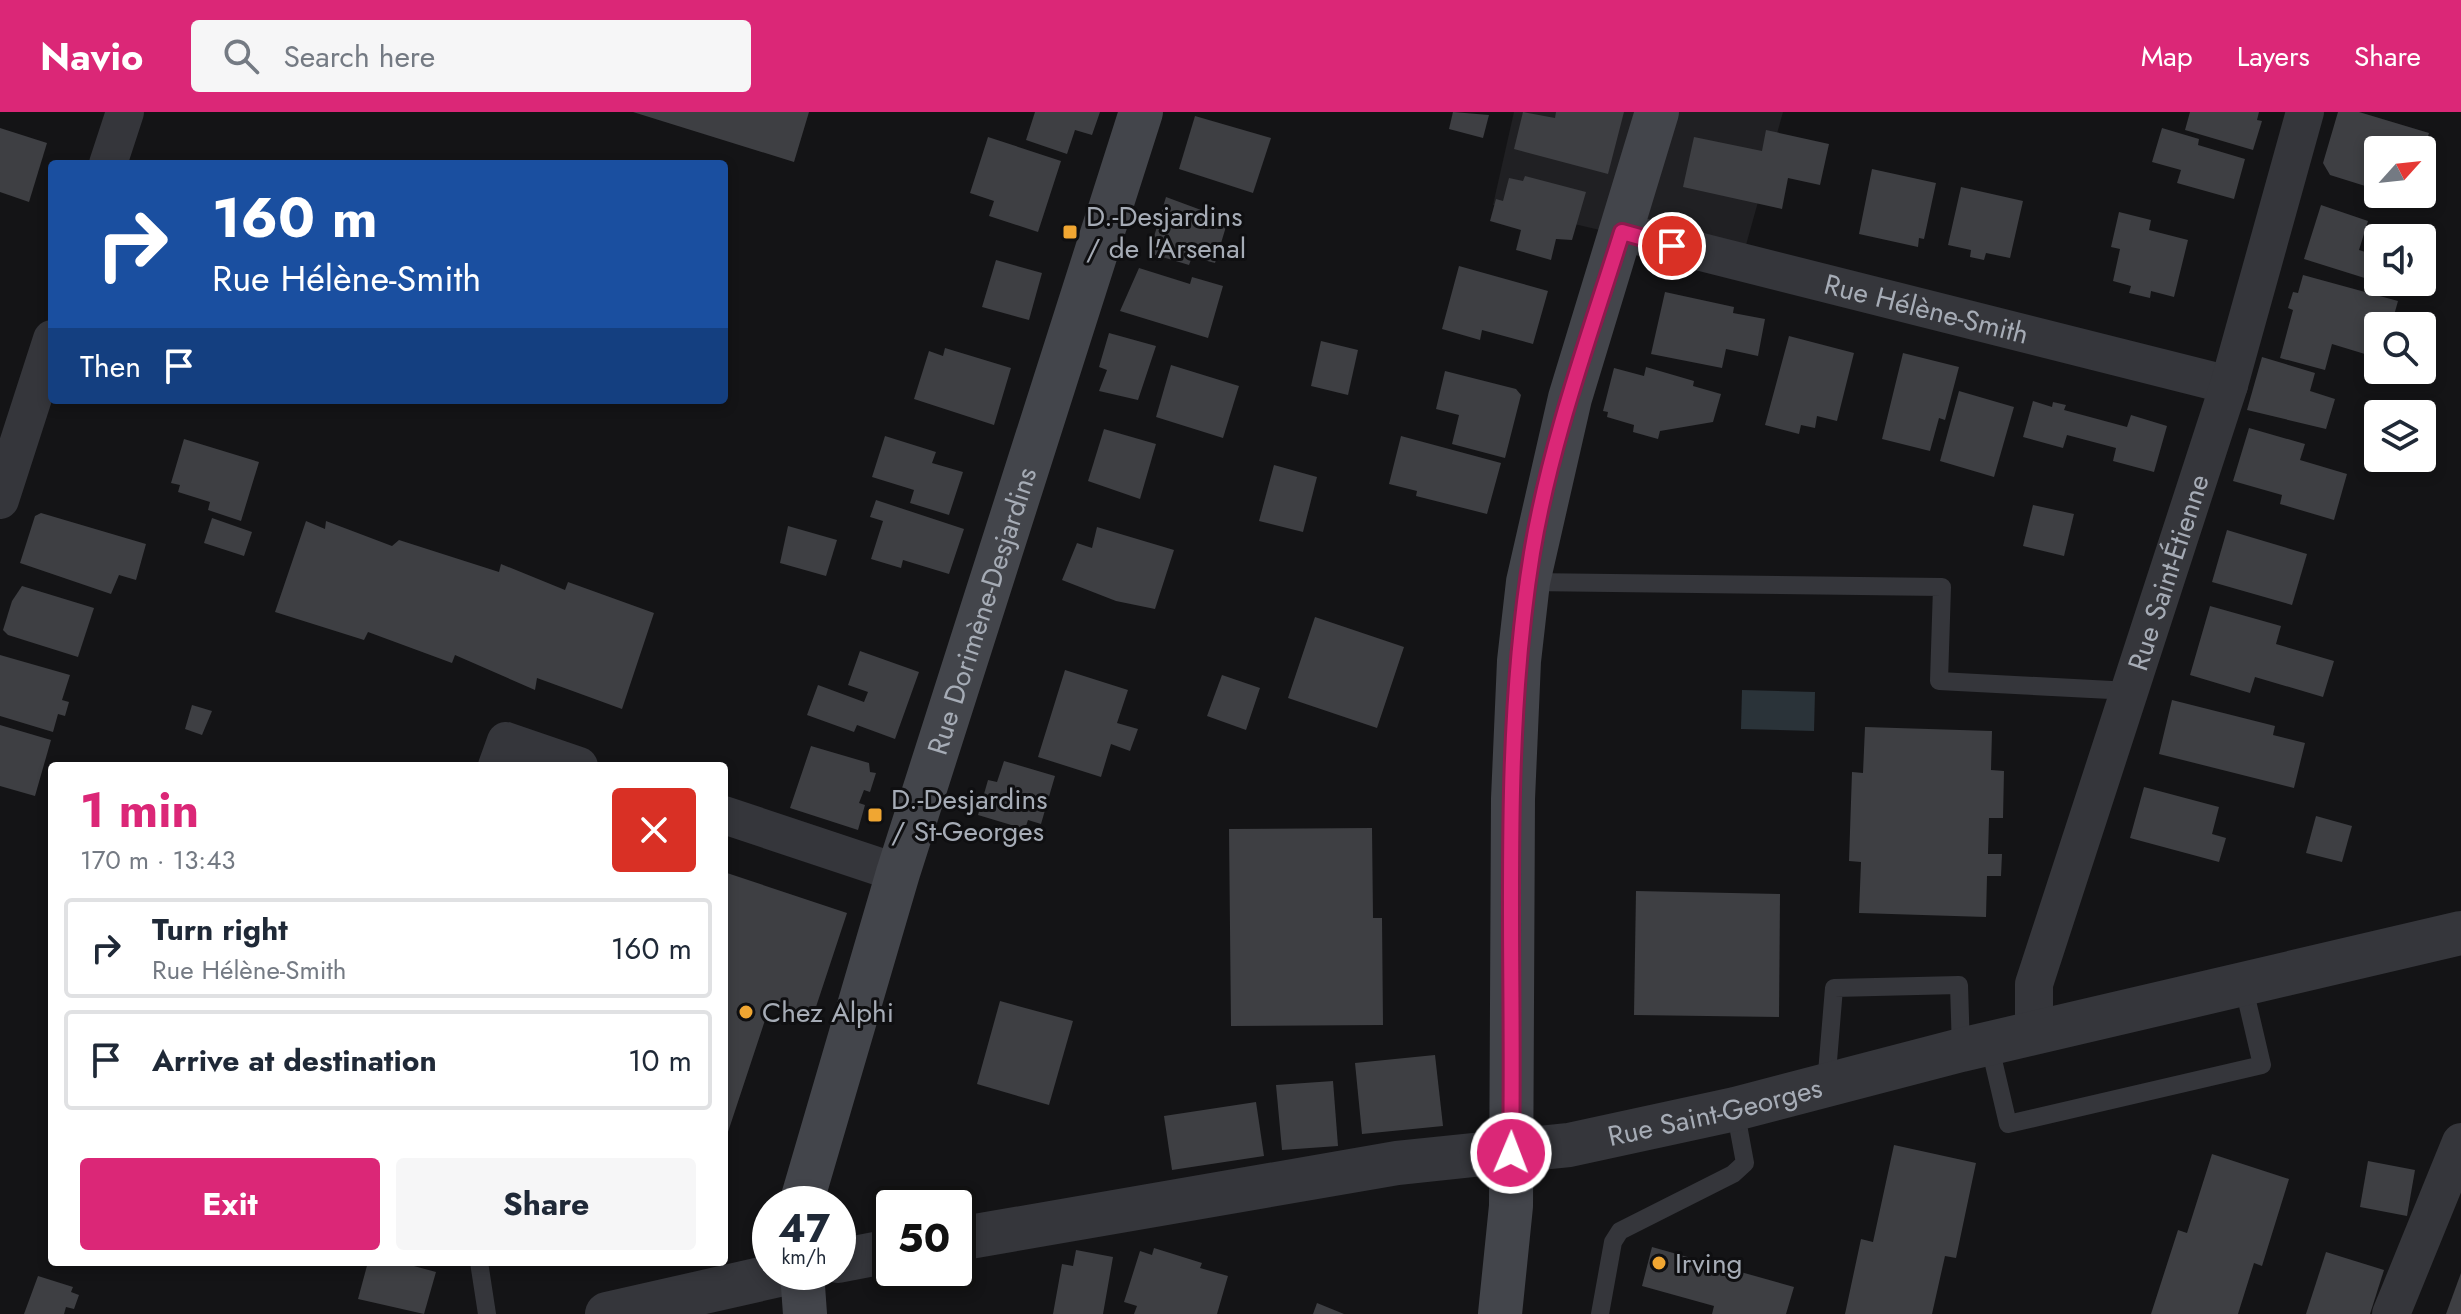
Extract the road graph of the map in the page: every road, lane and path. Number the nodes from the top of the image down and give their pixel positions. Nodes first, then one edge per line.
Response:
1 (125, 112) edge
2 (1141, 112) edge
3 (1657, 112) edge
4 (2305, 112) edge
5 (109, 160) edge
6 (1622, 232) junction
7 (48, 351) edge
8 (2229, 385) junction
9 (0, 500) edge
10 (1528, 582) junction
11 (2130, 691) junction
12 (498, 762) edge
13 (567, 762) edge
14 (728, 816) edge
15 (898, 873) junction
16 (2461, 933) edge
17 (2243, 984) junction
18 (2034, 1033) junction
19 (1975, 1047) junction
20 (1826, 1085) junction
21 (1735, 1109) junction
22 (2461, 1142) edge
23 (1511, 1153) junction
24 (806, 1186) edge
25 (976, 1236) edge
26 (480, 1266) edge
27 (752, 1281) edge
28 (803, 1290) edge
29 (487, 1314) edge
30 (607, 1314) edge
31 (805, 1314) edge
32 (1500, 1314) edge
33 (1600, 1314) edge
34 (2391, 1314) edge

1 - 5 street
2 - 15 main road, Rue Dorimène-Desjardins
3 - 6 main road
4 - 8 street, Rue Saint-Étienne
6 - 8 street, Rue Hélène-Smith
6 - 10 main road
7 - 9 street
8 - 11 street, Rue Saint-Étienne
10 - 11 lane
10 - 23 main road
11 - 18 street, Rue Saint-Étienne
12 - 13 street
14 - 15 street
15 - 24 main road, Rue Dorimène-Desjardins
16 - 17 street, Rue Saint-Georges
17 - 18 street, Rue Saint-Georges
17 - 19 lane
18 - 19 street, Rue Saint-Georges
19 - 20 street, Rue Saint-Georges
19 - 20 lane
20 - 21 street, Rue Saint-Georges
21 - 23 street, Rue Saint-Georges
21 - 33 lane
22 - 34 street
23 - 25 street, Rue Saint-Georges
23 - 32 main road
26 - 29 lane
27 - 30 street
28 - 31 main road

